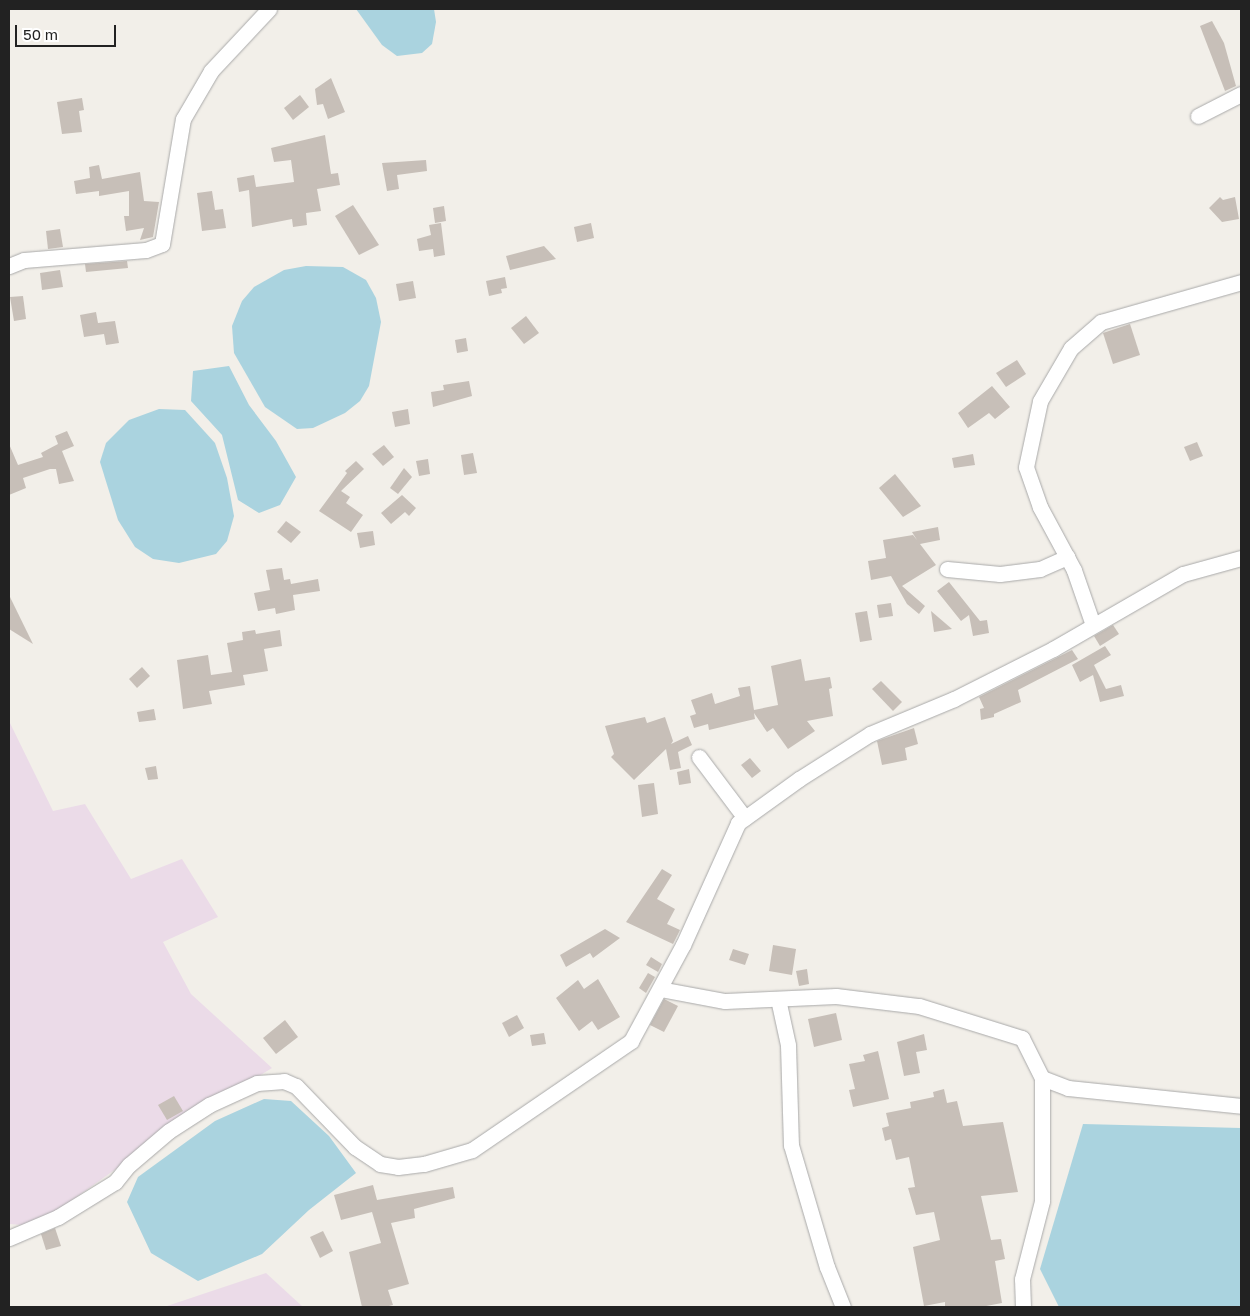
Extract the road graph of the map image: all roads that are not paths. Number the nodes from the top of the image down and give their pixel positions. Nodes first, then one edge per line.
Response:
1 (269, 9) edge
2 (1241, 94) edge
3 (1198, 116) dead end
4 (9, 266) edge
5 (1241, 282) edge
6 (1067, 557) junction
7 (1241, 558) edge
8 (946, 569) dead end
9 (1093, 625) junction
10 (699, 757) dead end
11 (745, 818) junction
12 (660, 988) junction
13 (778, 999) junction
14 (1042, 1078) junction
15 (1241, 1106) edge
16 (9, 1238) edge
17 (843, 1307) edge
18 (1023, 1307) edge

1 - 4 street
2 - 3 street
5 - 6 street
6 - 8 street
6 - 9 street
7 - 9 street
9 - 11 street
10 - 11 street
11 - 12 street
12 - 13 street
12 - 16 street
13 - 14 street
13 - 17 street
14 - 15 street
14 - 18 street

